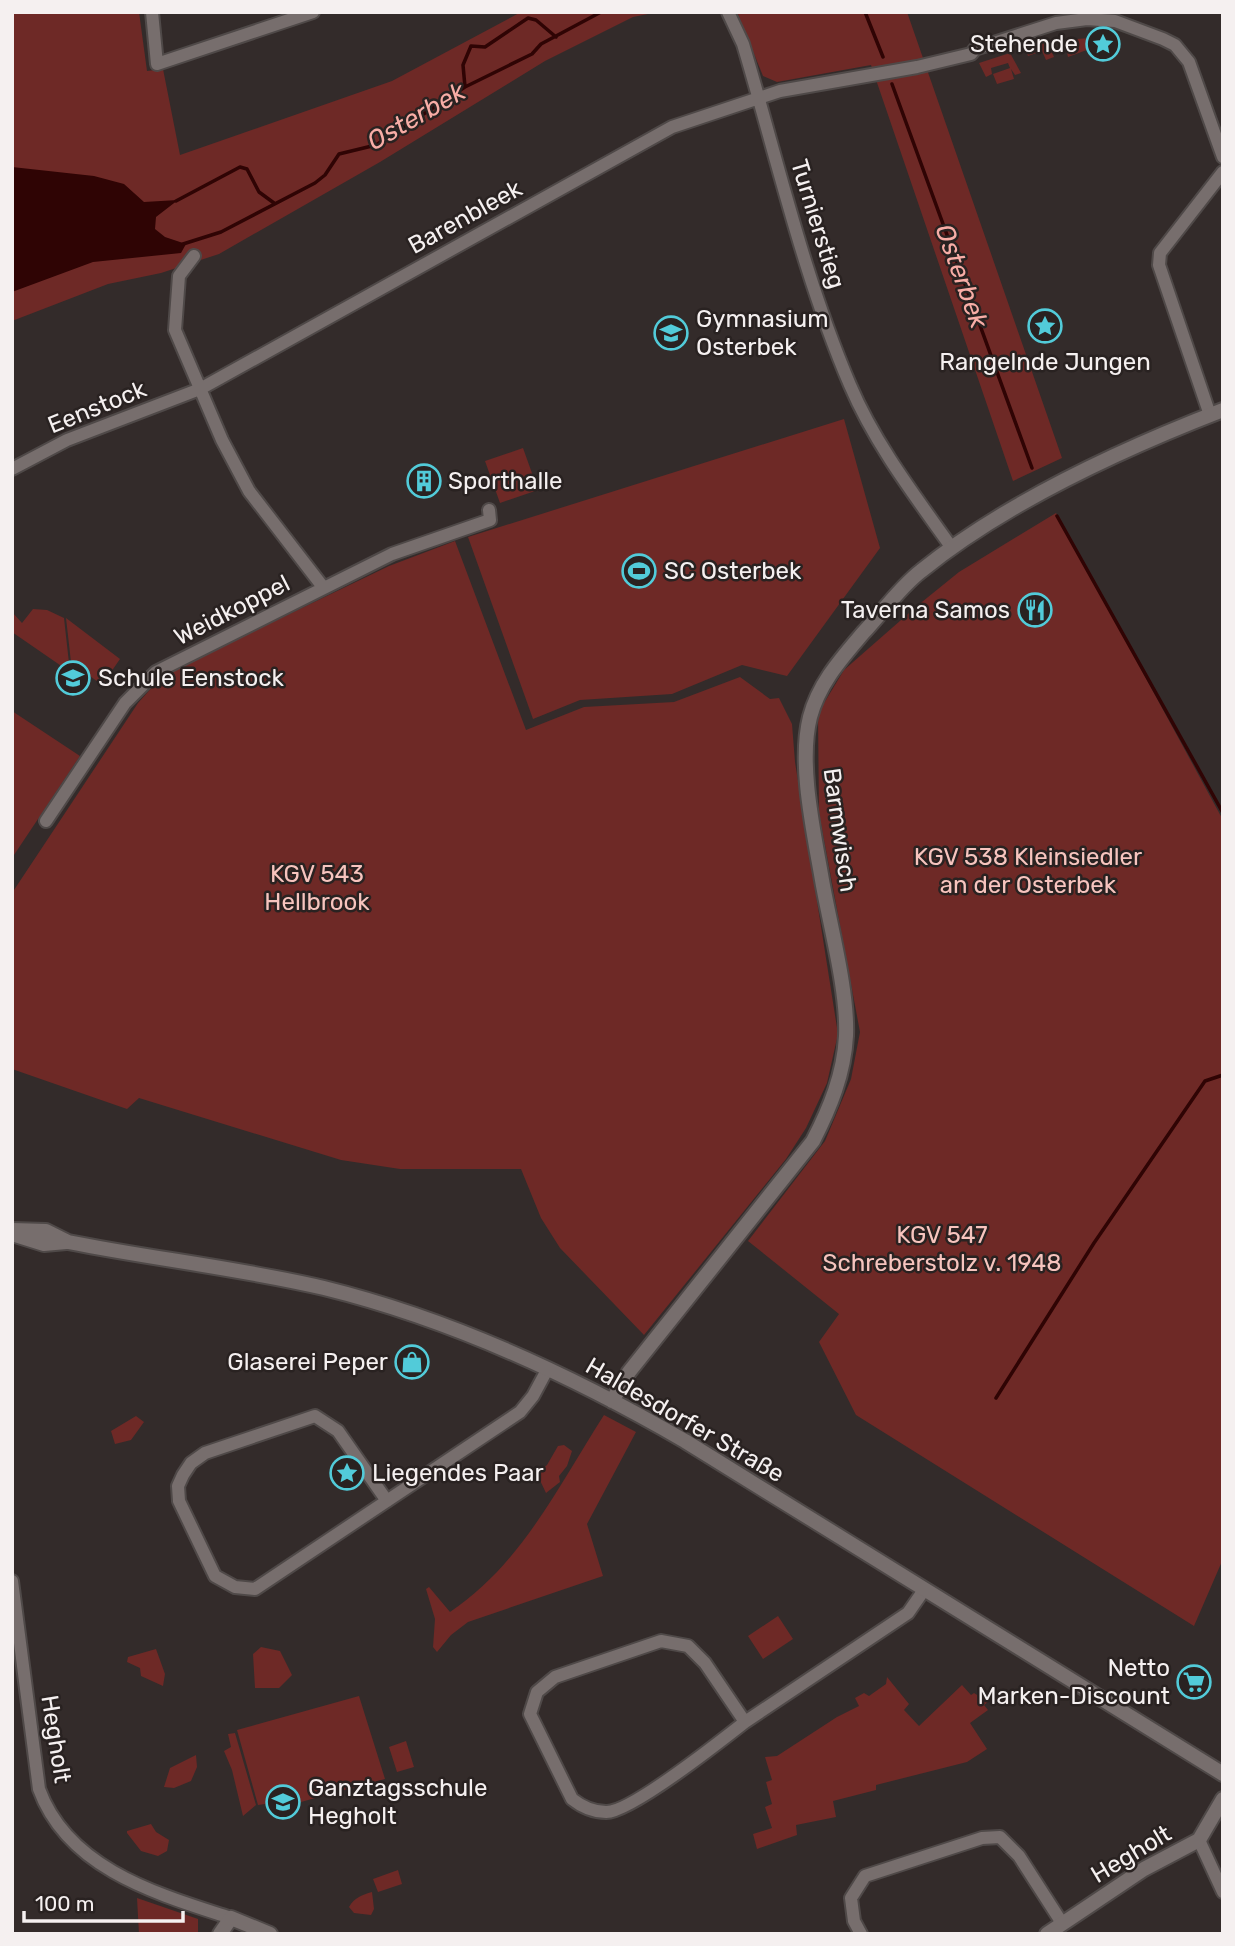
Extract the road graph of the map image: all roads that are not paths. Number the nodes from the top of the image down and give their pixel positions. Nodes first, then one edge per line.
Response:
1 (152, 12) edge
2 (313, 12) edge
3 (728, 12) edge
4 (1114, 17) edge
5 (759, 97) junction
6 (1223, 157) edge
7 (1223, 172) edge
8 (194, 256) dead end
9 (200, 389) junction
10 (1217, 412) edge
11 (12, 470) edge
12 (489, 510) dead end
13 (952, 548) junction
14 (323, 587) junction
15 (46, 821) dead end
16 (12, 1232) edge
17 (547, 1370) junction
18 (612, 1401) junction
19 (387, 1502) junction
20 (12, 1581) edge
21 (924, 1590) junction
22 (745, 1722) junction
23 (1223, 1774) edge
24 (1223, 1799) edge
25 (1199, 1840) junction
26 (1223, 1892) edge
27 (230, 1919) junction
28 (1062, 1923) junction
29 (220, 1934) edge
30 (270, 1934) edge
31 (861, 1934) edge
32 (1047, 1934) edge

1 - 2 street
3 - 5 street, Turnierstieg
4 - 5 street, Barenbleek
4 - 6 street, Barenbleek
5 - 9 street, Barenbleek
5 - 13 street, Turnierstieg
7 - 10 street
8 - 9 street
9 - 11 street, Eenstock
9 - 14 street
10 - 13 street, Barmwisch
12 - 14 street, Weidkoppel
13 - 18 street, Barmwisch
14 - 15 street, Weidkoppel
16 - 17 street, Haldesdorfer Straße
17 - 18 street, Haldesdorfer Straße
17 - 19 street
18 - 21 street, Haldesdorfer Straße
19 - 19 street
20 - 27 street, Hegholt
21 - 22 street
21 - 23 street, Haldesdorfer Straße
22 - 22 street
24 - 25 street, Hegholt
25 - 26 street
25 - 28 street, Hegholt
27 - 29 street
27 - 30 street, Hegholt
28 - 31 street
28 - 32 street, Hegholt

